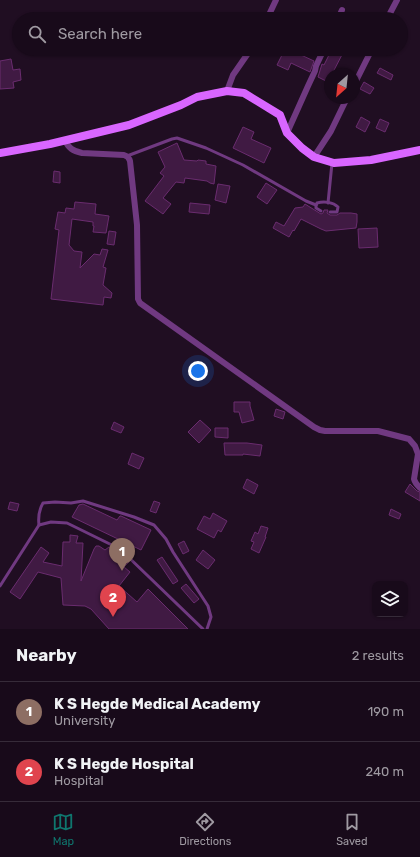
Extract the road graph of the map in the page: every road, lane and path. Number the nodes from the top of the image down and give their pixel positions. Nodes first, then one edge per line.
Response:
1 (276, 0) edge
2 (397, 0) edge
3 (270, 12) edge
4 (391, 12) edge
5 (245, 56) edge
6 (321, 56) edge
7 (368, 56) edge
8 (360, 73) edge
9 (226, 91) junction
10 (344, 104) edge
11 (287, 133) junction
12 (65, 140) junction
13 (420, 150) edge
14 (0, 153) edge
15 (127, 156) junction
16 (314, 157) junction
17 (332, 162) junction
18 (328, 203) junction
19 (316, 205) junction
20 (321, 211) dead end
21 (330, 212) dead end
22 (420, 488) edge
23 (39, 525) junction
24 (0, 586) edge
25 (203, 629) edge
26 (207, 629) edge

1 - 3 street
2 - 4 street
5 - 9 street
6 - 11 street
7 - 8 street
9 - 11 main road
9 - 12 main road
10 - 16 street
11 - 16 main road
12 - 14 main road
12 - 15 street
13 - 17 main road
15 - 19 lane
15 - 22 street
16 - 17 main road
17 - 18 lane
18 - 19 lane
18 - 21 lane
19 - 20 lane
23 - 24 lane
23 - 25 lane
23 - 26 lane

